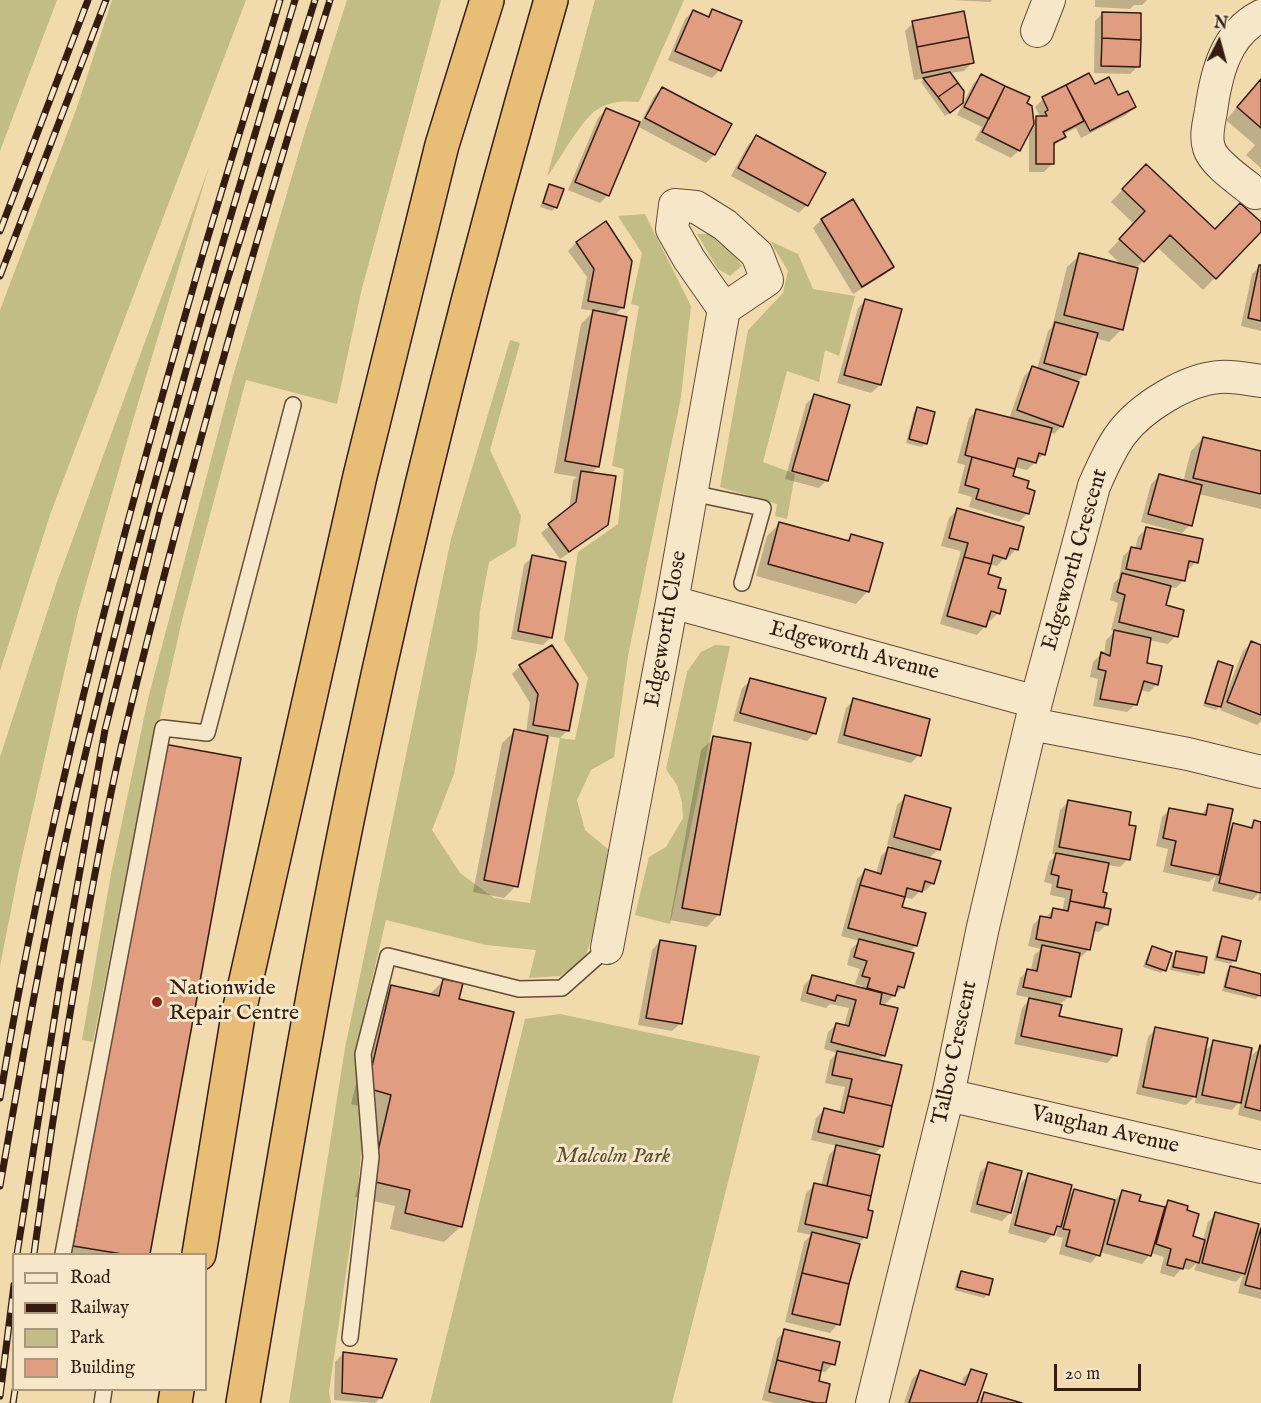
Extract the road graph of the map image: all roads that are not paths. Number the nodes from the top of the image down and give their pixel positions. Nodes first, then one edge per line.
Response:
1 (487, 0) edge
2 (551, 0) edge
3 (1049, 0) edge
4 (1261, 16) edge
5 (1037, 31) dead end
6 (1255, 193) dead end
7 (724, 309) dead end
8 (1261, 381) edge
9 (293, 405) dead end
10 (692, 493) junction
11 (742, 583) dead end
12 (672, 603) junction
13 (1033, 713) junction
14 (1261, 772) edge
15 (607, 948) joint
16 (948, 1095) junction
17 (1261, 1167) edge
18 (63, 1253) edge
19 (199, 1253) edge
20 (350, 1338) dead end
21 (243, 1403) edge
22 (872, 1403) edge

1 - 19 highway
2 - 21 highway
3 - 5 street
4 - 6 street
7 - 10 street, Edgeworth Close
8 - 13 street, Edgeworth Crescent
9 - 18 lane
10 - 11 lane
10 - 12 street, Edgeworth Close
12 - 13 street, Edgeworth Avenue
12 - 15 street, Edgeworth Close
13 - 14 street, Edgeworth Avenue
13 - 16 street, Talbot Crescent
15 - 20 lane
16 - 17 street, Vaughan Avenue
16 - 22 street, Talbot Crescent

